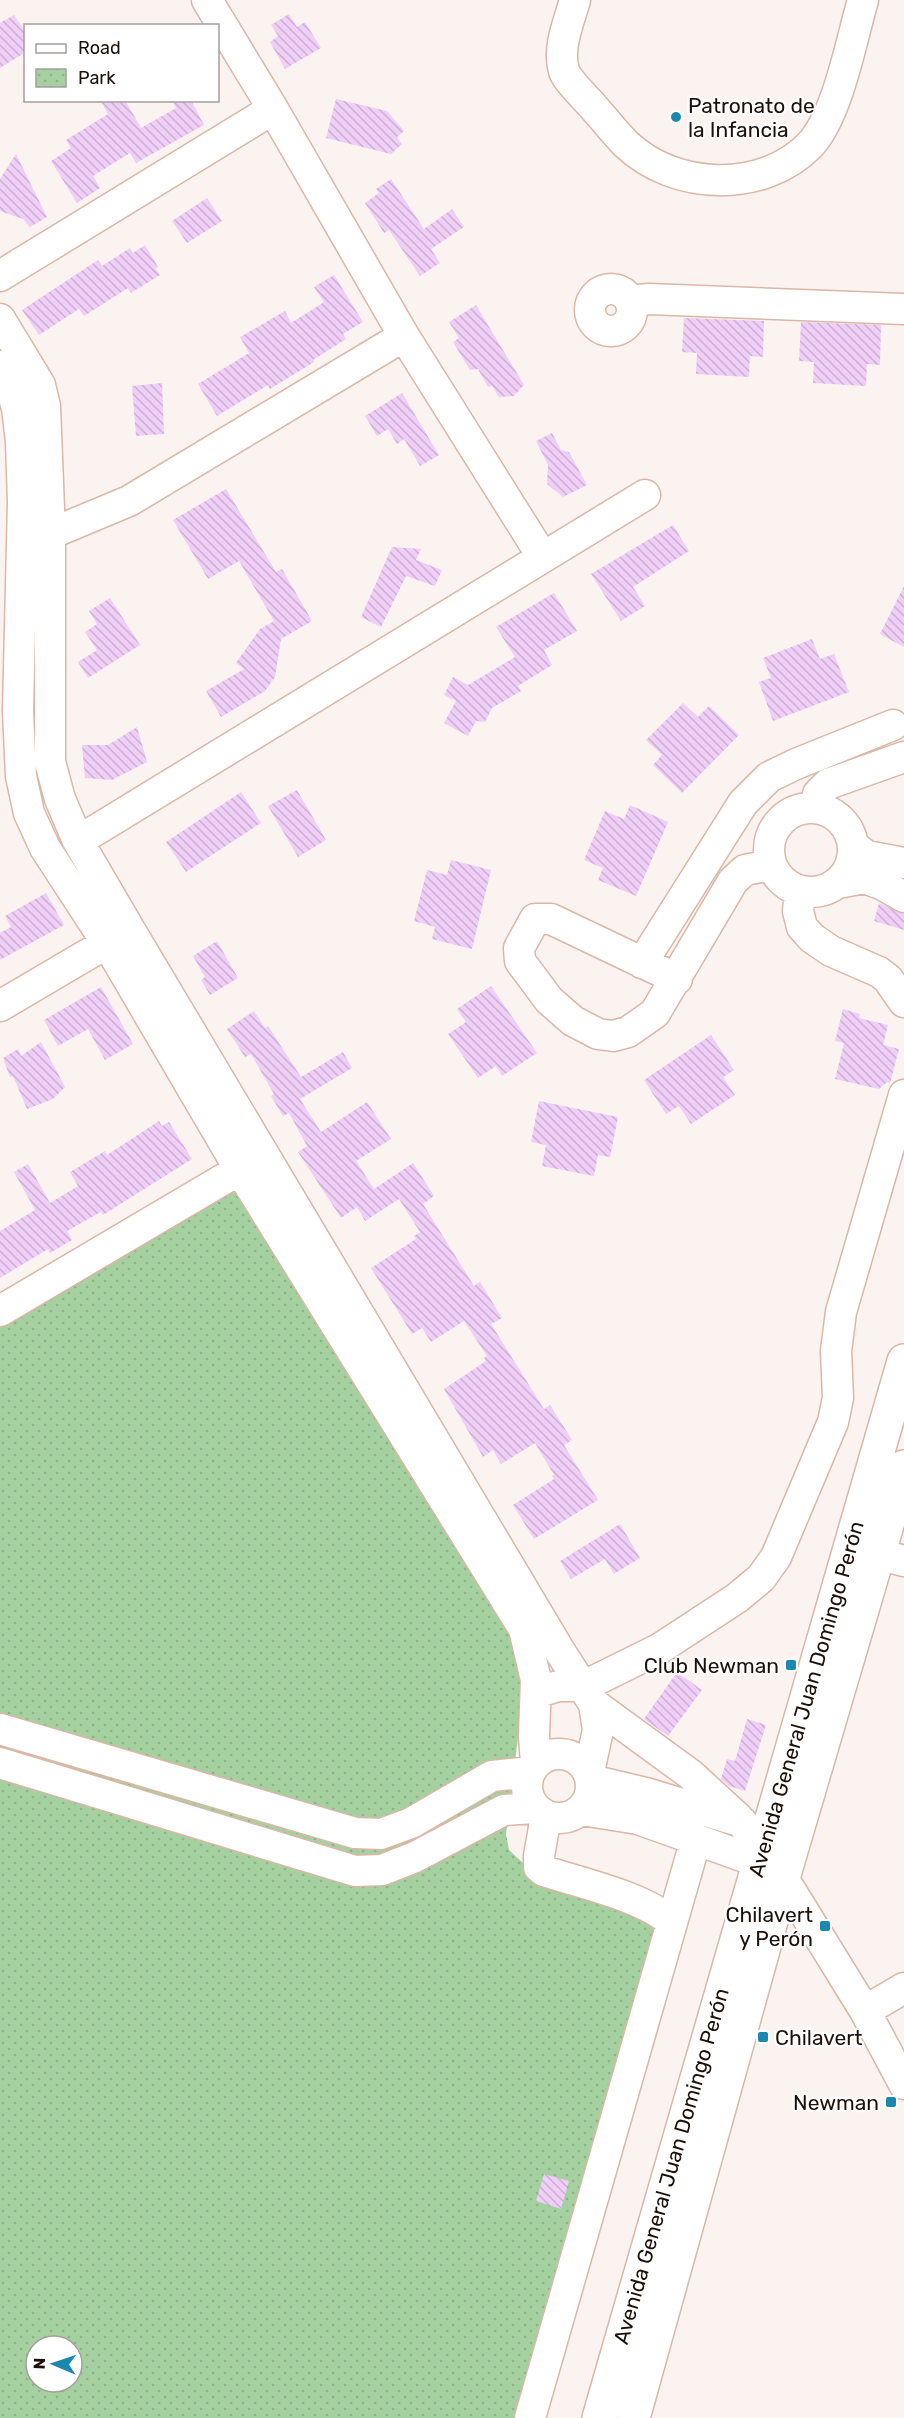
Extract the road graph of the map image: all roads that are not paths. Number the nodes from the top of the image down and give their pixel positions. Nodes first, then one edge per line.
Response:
1 (207, 0) edge
2 (575, 0) edge
3 (863, 0) edge
4 (273, 110) junction
5 (0, 276) edge
6 (631, 302) dead end
7 (904, 309) edge
8 (0, 319) edge
9 (404, 336) junction
10 (0, 366) edge
11 (21, 408) edge
12 (645, 495) dead end
13 (50, 534) junction
14 (542, 556) junction
15 (9, 713) edge
16 (50, 715) junction
17 (893, 724) dead end
18 (904, 758) edge
19 (752, 792) junction
20 (814, 808) junction
21 (776, 826) junction
22 (78, 841) junction
23 (853, 846) junction
24 (904, 863) edge
25 (771, 865) junction
26 (838, 883) junction
27 (800, 891) junction
28 (904, 897) edge
29 (119, 936) junction
30 (642, 963) junction
31 (677, 979) junction
32 (904, 1002) edge
33 (0, 1006) edge
34 (904, 1095) edge
35 (253, 1162) junction
36 (0, 1311) edge
37 (904, 1361) edge
38 (904, 1467) edge
39 (891, 1557) edge
40 (536, 1693) junction
41 (589, 1695) junction
42 (0, 1729) edge
43 (0, 1763) edge
44 (533, 1767) junction
45 (590, 1776) junction
46 (582, 1810) junction
47 (541, 1812) junction
48 (742, 1822) junction
49 (696, 1839) junction
50 (773, 1866) junction
51 (672, 1923) junction
52 (904, 1988) edge
53 (865, 2011) junction
54 (904, 2084) edge
55 (530, 2418) edge
56 (598, 2418) edge
57 (633, 2418) edge

1 - 4 street
2 - 3 street
4 - 5 street
4 - 9 street
6 - 7 street
8 - 11 street
9 - 13 street
9 - 14 street
10 - 11 street
11 - 13 street
11 - 15 street
12 - 14 street
13 - 16 street
14 - 22 street
15 - 16 street
15 - 29 street
16 - 22 street
17 - 19 street
18 - 20 street
19 - 21 street
19 - 30 street
20 - 21 street
20 - 23 street
21 - 25 street
22 - 29 street
23 - 24 street
23 - 26 street
25 - 27 street
25 - 31 street
26 - 27 street
26 - 28 street
27 - 32 street
29 - 33 street
29 - 35 street
30 - 31 street
30 - 31 street
34 - 41 street
35 - 36 street
35 - 40 street
35 - 41 street
37 - 50 main road, Avenida General Juan Domingo Perón
38 - 39 main road, Avenida General Juan Domingo Perón
39 - 50 main road, Avenida General Juan Domingo Perón
40 - 41 street
40 - 44 street
41 - 45 street
41 - 48 street
42 - 44 street
43 - 47 street
44 - 45 street
44 - 47 street
45 - 46 street
45 - 48 street
46 - 47 street
46 - 49 street
47 - 51 street
48 - 50 street
49 - 50 street
49 - 51 street
50 - 53 street
50 - 56 main road, Avenida General Juan Domingo Perón
50 - 57 main road, Avenida General Juan Domingo Perón
51 - 55 street
52 - 53 street
53 - 54 street

